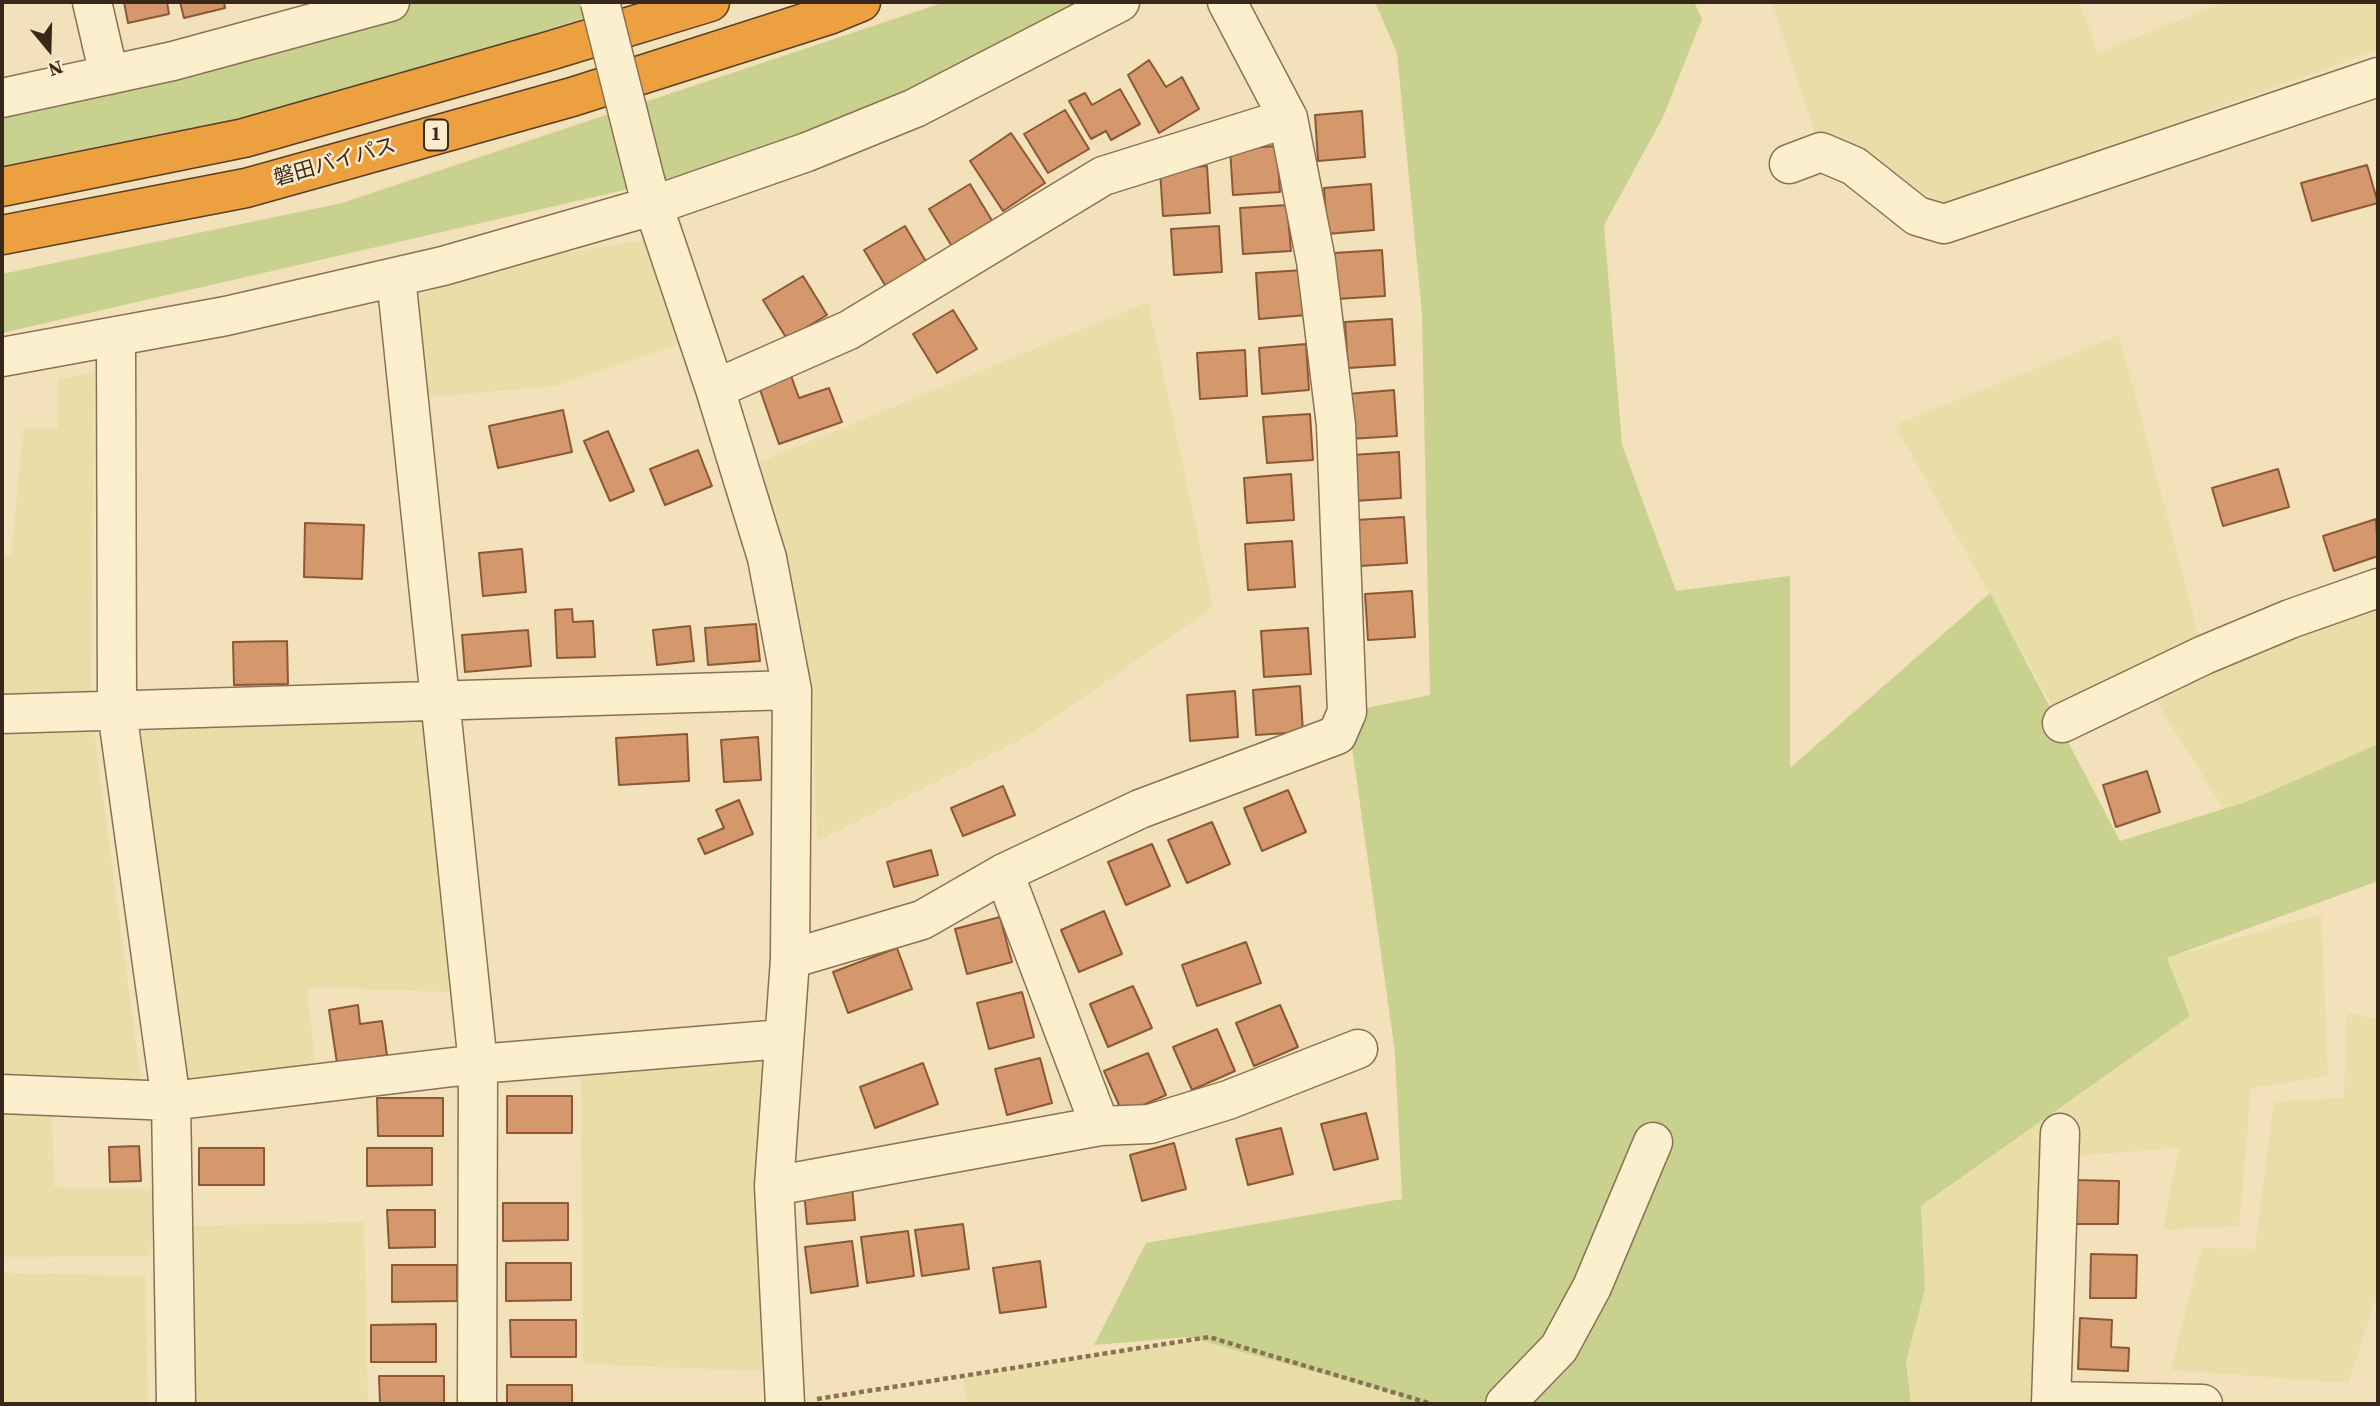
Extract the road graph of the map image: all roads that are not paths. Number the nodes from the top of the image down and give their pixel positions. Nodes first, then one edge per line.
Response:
1 (92, 2) edge
2 (390, 2) edge
3 (600, 2) edge
4 (710, 2) edge
5 (861, 2) edge
6 (1120, 2) edge
7 (1227, 2) edge
8 (109, 75) junction
9 (2378, 77) edge
10 (2, 98) edge
11 (1288, 118) junction
12 (1789, 164) dead end
13 (2, 187) edge
14 (649, 195) junction
15 (2, 235) edge
16 (397, 277) junction
17 (116, 336) junction
18 (2, 357) edge
19 (715, 389) junction
20 (2378, 588) edge
21 (792, 690) junction
22 (441, 701) junction
23 (117, 711) junction
24 (2, 714) edge
25 (2062, 723) dead end
26 (1004, 873) junction
27 (790, 959) junction
28 (783, 1039) junction
29 (1358, 1049) dead end
30 (478, 1064) junction
31 (2, 1094) edge
32 (171, 1101) junction
33 (1100, 1126) junction
34 (2060, 1133) dead end
35 (1653, 1142) dead end
36 (774, 1186) junction
37 (2051, 1403) edge
38 (176, 1404) edge
39 (477, 1404) edge
40 (785, 1404) edge
41 (1505, 1404) edge
42 (2203, 1404) edge

1 - 8 street
2 - 8 street
3 - 14 street, bridge
4 - 13 highway
5 - 15 highway, 磐田バイパス / 1
6 - 14 street
7 - 11 street
8 - 10 street
9 - 12 street
11 - 19 street
11 - 26 street
14 - 16 street
14 - 19 street
16 - 17 street
16 - 22 street
17 - 18 street
17 - 23 street
19 - 21 street
20 - 25 street
21 - 22 street
21 - 27 street
22 - 23 street
22 - 30 street
23 - 24 street
23 - 32 street
26 - 27 street
26 - 33 street
27 - 28 street
28 - 30 street
28 - 36 street
29 - 33 street
30 - 32 street
30 - 39 street
31 - 32 street
32 - 38 street
33 - 36 street
34 - 37 street
35 - 41 street
36 - 40 street
37 - 42 street

